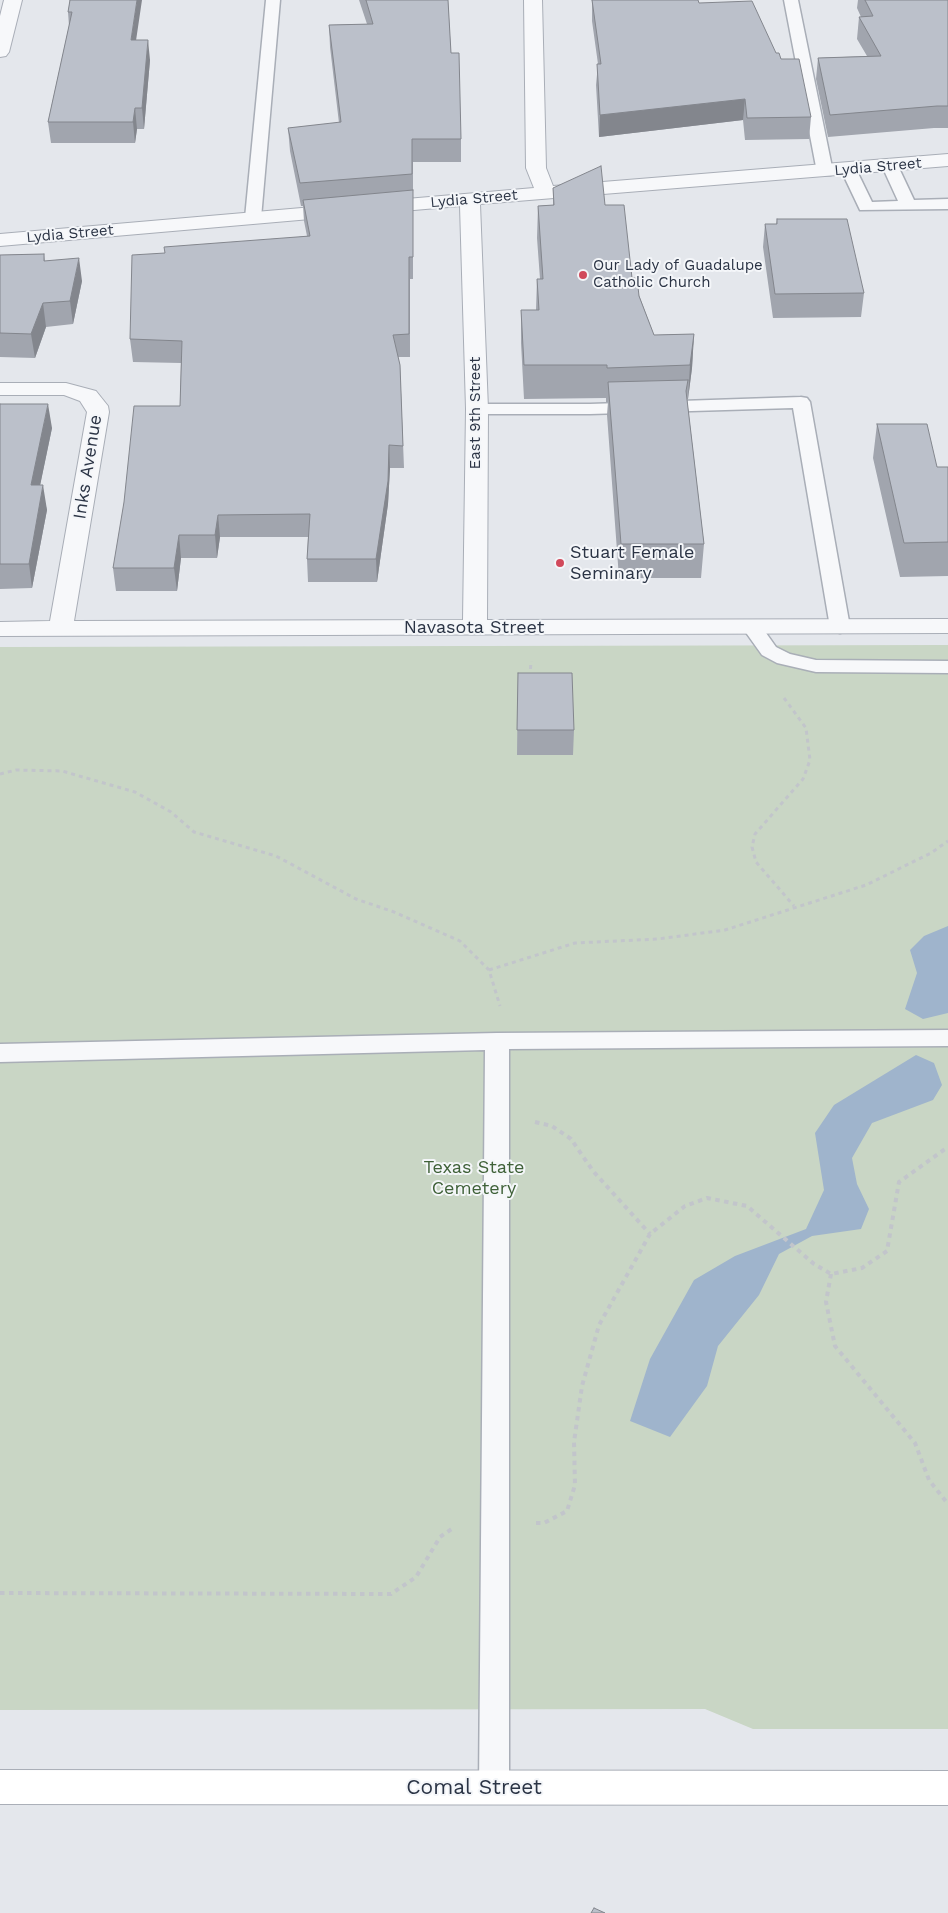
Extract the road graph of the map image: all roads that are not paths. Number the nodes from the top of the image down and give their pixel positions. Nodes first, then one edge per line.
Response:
1 (13, 0) edge
2 (273, 0) edge
3 (533, 0) edge
4 (791, 0) edge
5 (0, 52) edge
6 (948, 160) edge
7 (890, 166) junction
8 (848, 170) junction
9 (825, 172) junction
10 (545, 192) junction
11 (469, 199) junction
12 (948, 204) edge
13 (908, 205) junction
14 (253, 218) junction
15 (0, 240) edge
16 (0, 389) edge
17 (477, 409) junction
18 (948, 626) edge
19 (752, 627) junction
20 (840, 627) junction
21 (475, 628) junction
22 (0, 629) edge
23 (61, 629) junction
24 (948, 667) edge
25 (948, 1038) edge
26 (497, 1041) junction
27 (0, 1053) edge
28 (0, 1787) edge
29 (494, 1788) junction
30 (948, 1788) edge

1 - 5 street
2 - 14 lane
3 - 10 street
4 - 9 lane
6 - 7 street, Lydia Street
7 - 8 street, Lydia Street
7 - 13 lane
8 - 9 street, Lydia Street
8 - 13 lane
9 - 10 street, Lydia Street
10 - 11 street, Lydia Street
11 - 14 street, Lydia Street
11 - 17 street, East 9th Street
12 - 13 lane
14 - 15 street, Lydia Street
16 - 23 street, Inks Avenue
17 - 20 lane
17 - 21 street, East 9th Street
18 - 20 street, Navasota Street
19 - 20 street, Navasota Street
19 - 21 street, Navasota Street
19 - 24 lane
21 - 23 street, Navasota Street
22 - 23 street, Navasota Street
25 - 26 lane
26 - 27 lane
26 - 29 lane
28 - 29 street, Comal Street
29 - 30 street, Comal Street

